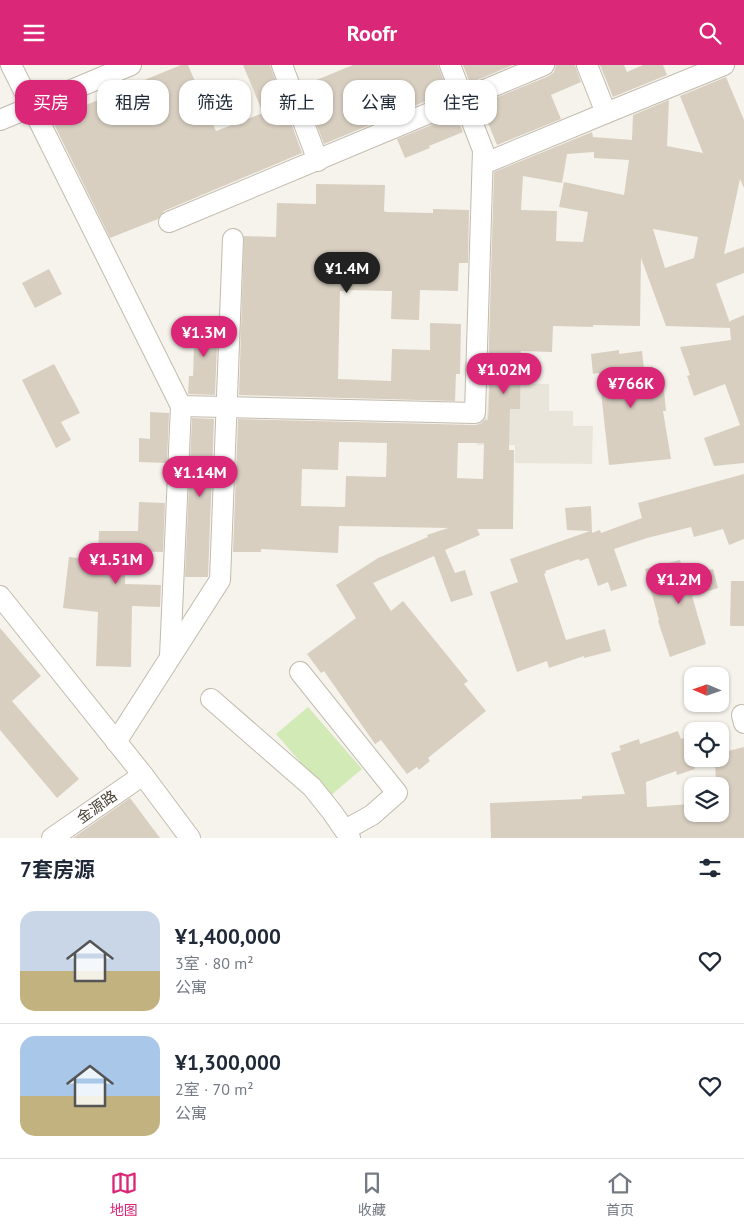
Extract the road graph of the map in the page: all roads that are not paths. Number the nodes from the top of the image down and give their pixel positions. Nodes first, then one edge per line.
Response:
1 (11, 65) edge
2 (282, 65) edge
3 (450, 65) edge
4 (544, 65) edge
5 (587, 65) edge
6 (724, 65) edge
7 (122, 67) edge
8 (19, 80) edge
9 (456, 80) edge
10 (87, 82) edge
11 (497, 85) edge
12 (15, 113) edge
13 (606, 113) junction
14 (425, 116) edge
15 (0, 120) edge
16 (41, 125) edge
17 (474, 125) edge
18 (318, 161) junction
19 (483, 164) junction
20 (169, 222) dead end
21 (233, 239) dead end
22 (181, 406) junction
23 (227, 407) junction
24 (0, 596) edge
25 (170, 657) junction
26 (300, 672) dead end
27 (211, 699) dead end
28 (116, 742) junction
29 (142, 775) junction
30 (348, 834) edge
31 (52, 838) edge
32 (190, 838) edge

1 - 8 street
2 - 18 street
3 - 9 street
4 - 11 street
5 - 13 street
6 - 13 street
7 - 10 street
12 - 15 street
13 - 19 street
14 - 18 street
16 - 22 street
17 - 19 street
18 - 20 street
19 - 23 street
21 - 23 street
22 - 23 street
22 - 25 street
23 - 25 street
24 - 28 street
25 - 28 street
26 - 30 street
27 - 30 street
28 - 29 street
29 - 31 street, 金源路
29 - 32 street

